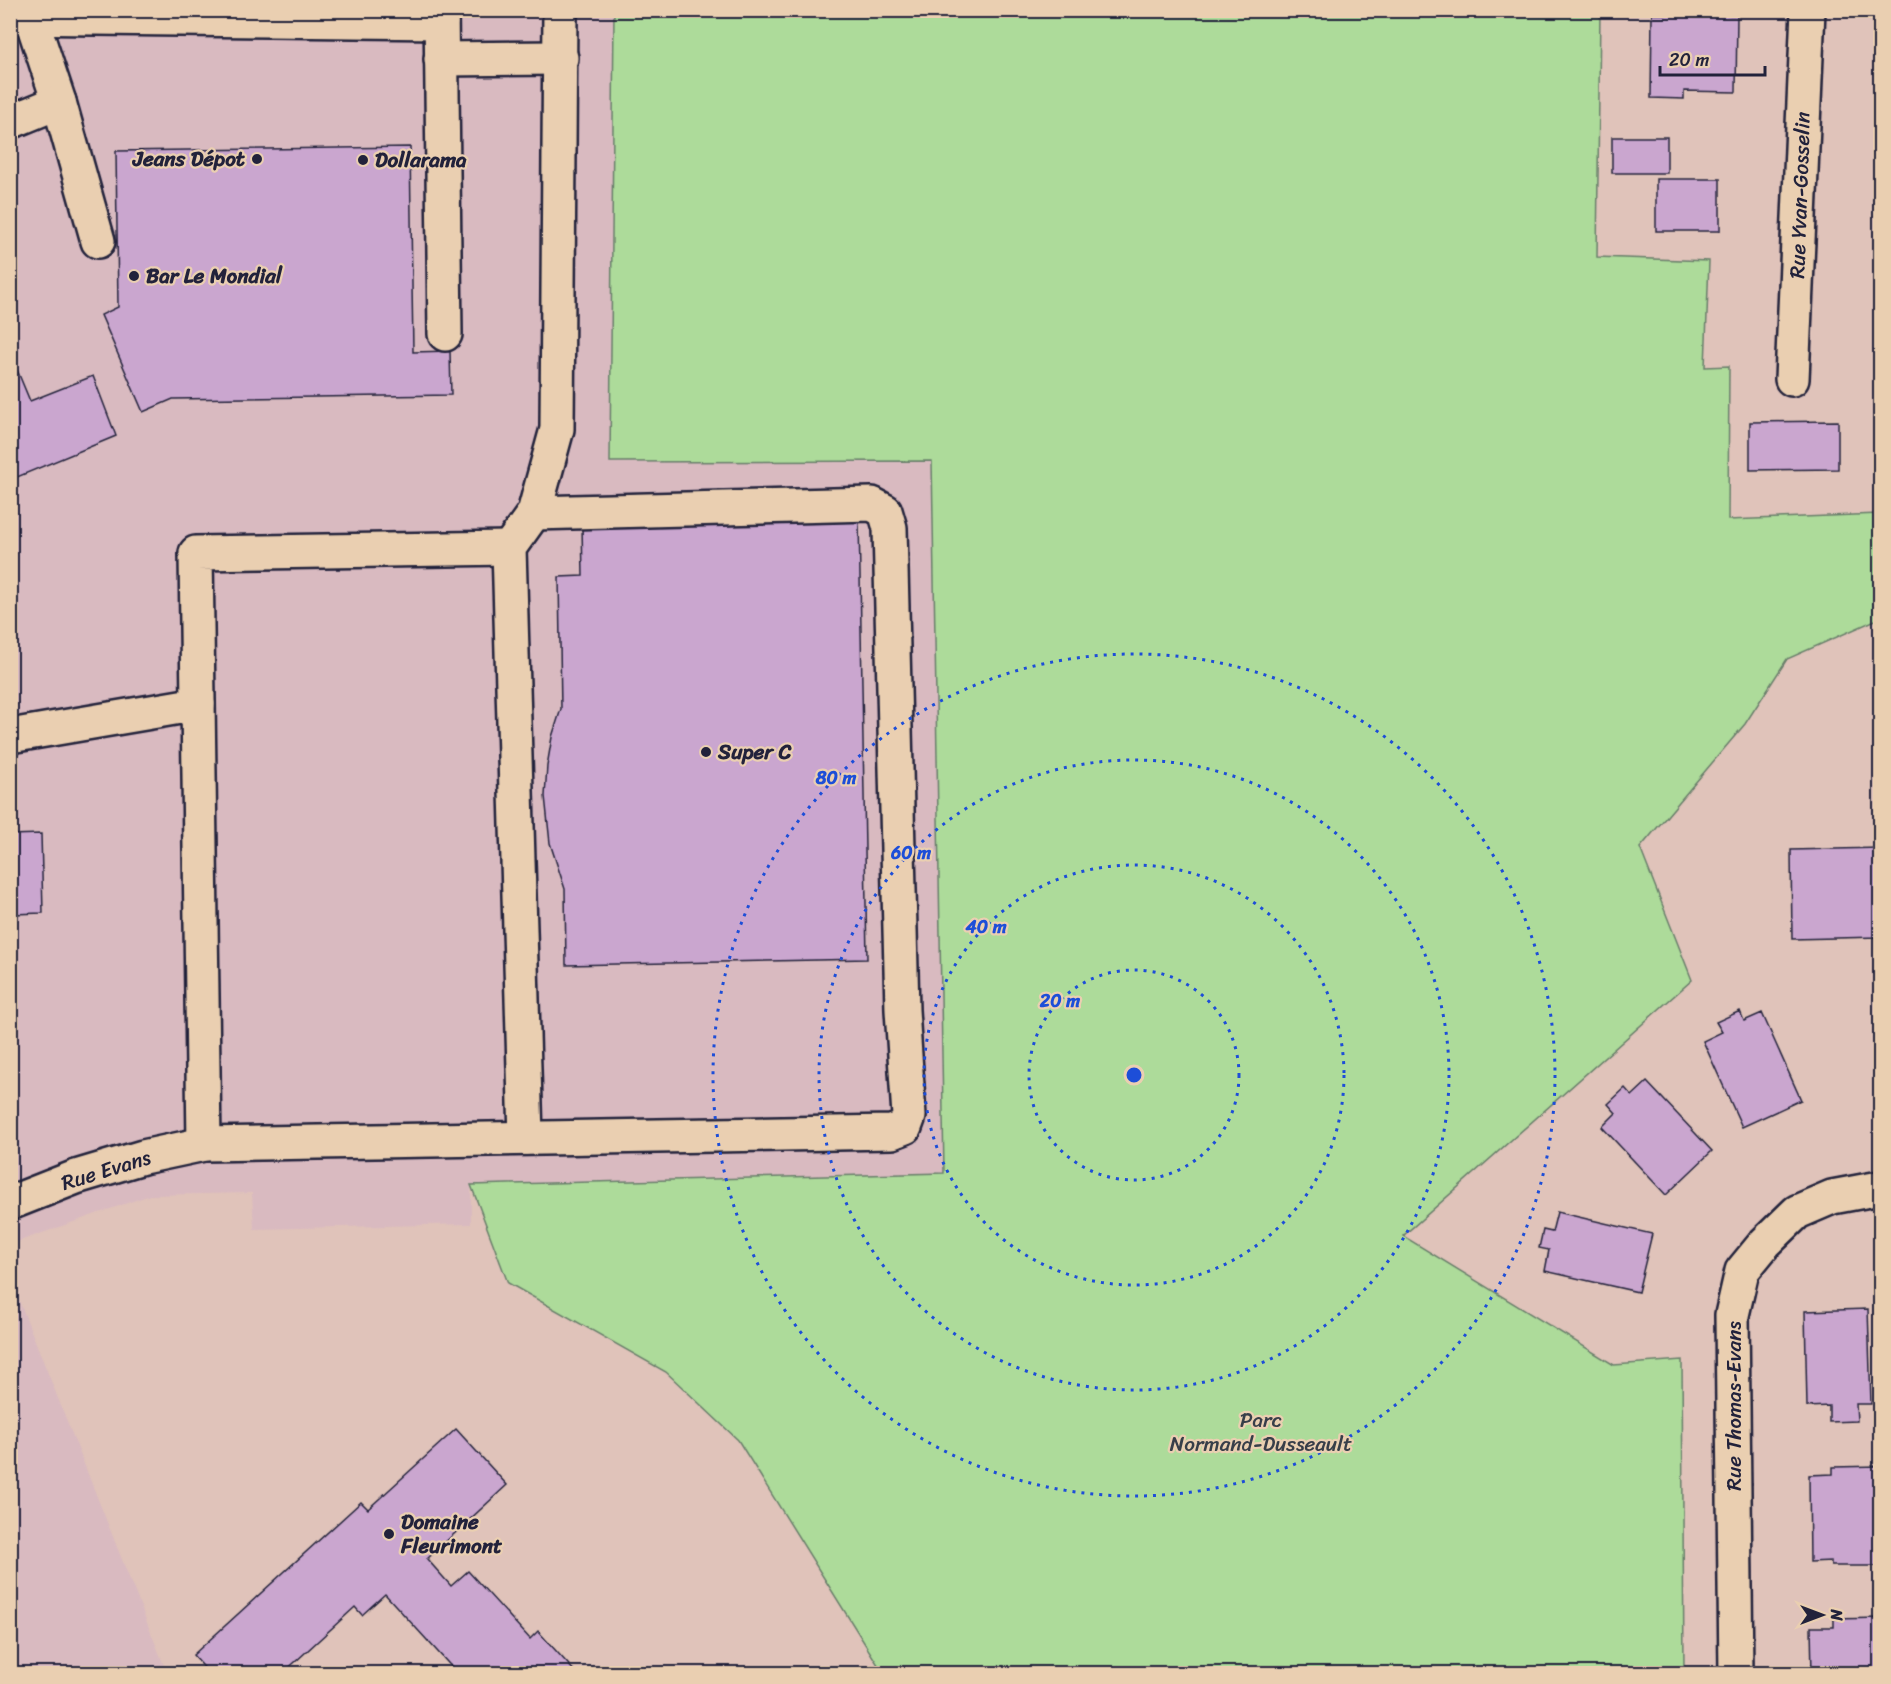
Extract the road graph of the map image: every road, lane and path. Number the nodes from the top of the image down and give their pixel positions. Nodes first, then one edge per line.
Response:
1 (560, 10) edge
2 (1808, 10) edge
3 (24, 15) edge
4 (441, 16) edge
5 (561, 58) junction
6 (441, 59) junction
7 (59, 102) junction
8 (10, 122) edge
9 (98, 241) dead end
10 (445, 334) dead end
11 (1792, 379) dead end
12 (534, 513) junction
13 (508, 548) junction
14 (198, 704) junction
15 (10, 736) edge
16 (525, 1138) junction
17 (204, 1144) junction
18 (1881, 1188) edge
19 (10, 1203) edge
20 (1736, 1674) edge

1 - 5 street
2 - 11 street, Rue Yvan-Gosselin
3 - 4 street
3 - 7 street
4 - 6 street
5 - 6 street
5 - 12 street
6 - 10 street
7 - 8 street
7 - 9 street
12 - 13 street
12 - 16 street, Rue Evans
13 - 14 street
13 - 16 street
14 - 15 street
14 - 17 street
16 - 17 street, Rue Evans
17 - 19 street, Rue Evans
18 - 20 street, Rue Thomas-Evans

